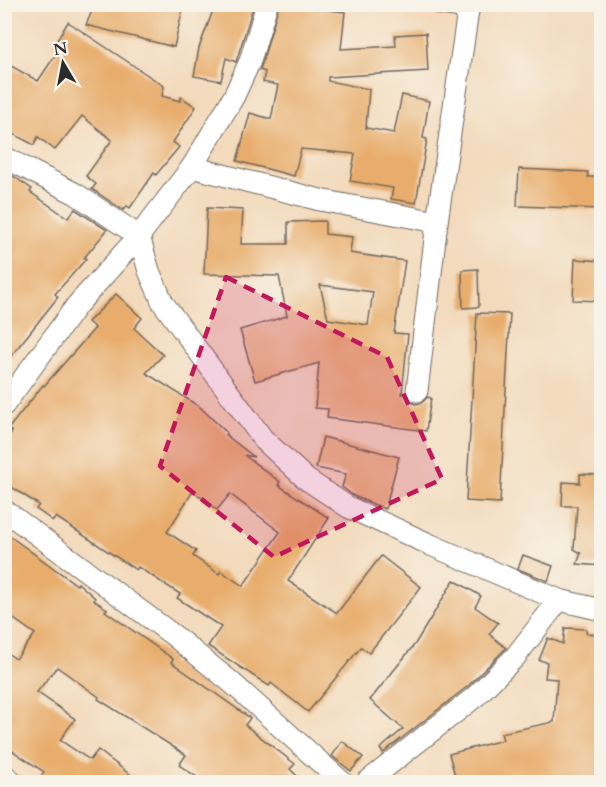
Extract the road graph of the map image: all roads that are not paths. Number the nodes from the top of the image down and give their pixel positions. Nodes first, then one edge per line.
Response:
1 (267, 4) edge
2 (441, 4) edge
3 (469, 7) edge
4 (4, 157) edge
5 (192, 167) junction
6 (436, 222) junction
7 (139, 236) junction
8 (417, 391) dead end
9 (4, 405) edge
10 (4, 510) edge
11 (559, 600) junction
12 (602, 610) edge
13 (4, 775) edge
14 (13, 783) edge
15 (342, 783) edge
16 (367, 783) edge

1 - 5 street
2 - 3 street
3 - 6 street
4 - 7 street
5 - 6 street
5 - 7 street
6 - 8 street
7 - 9 street
7 - 11 street
10 - 15 street
11 - 12 street
11 - 16 street
13 - 14 street

